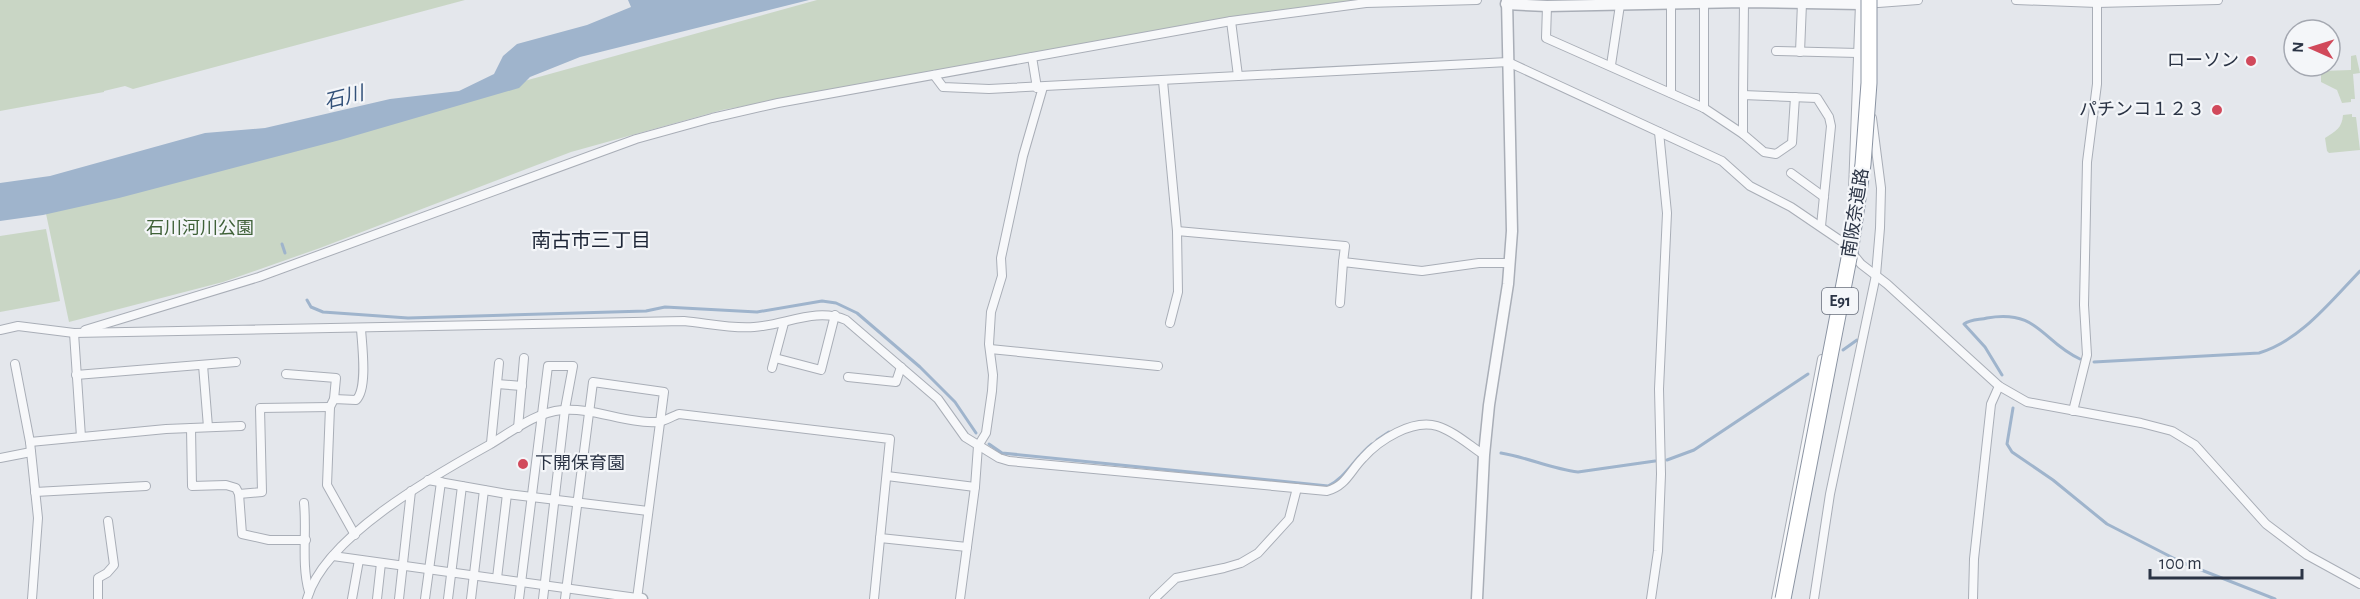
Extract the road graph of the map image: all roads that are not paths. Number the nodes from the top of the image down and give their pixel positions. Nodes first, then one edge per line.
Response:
1 (1477, 0) edge
2 (1918, 0) edge
3 (2016, 0) edge
4 (2218, 0) edge
5 (1866, 1) edge
6 (1506, 2) edge
7 (1744, 2) junction
8 (1704, 3) junction
9 (1802, 3) junction
10 (2097, 3) junction
11 (1671, 4) junction
12 (1620, 5) junction
13 (1546, 6) junction
14 (1230, 21) junction
15 (1776, 51) dead end
16 (1800, 52) junction
17 (1858, 53) junction
18 (1032, 57) junction
19 (1509, 62) junction
20 (1611, 65) junction
21 (934, 75) junction
22 (1238, 76) junction
23 (1163, 81) junction
24 (1040, 88) junction
25 (1671, 93) junction
26 (1743, 95) junction
27 (1795, 98) junction
28 (1704, 108) junction
29 (1659, 132) junction
30 (1743, 134) junction
31 (1791, 173) dead end
32 (1824, 197) junction
33 (1821, 226) junction
34 (1177, 231) junction
35 (1844, 243) junction
36 (1343, 262) junction
37 (1510, 263) junction
38 (1876, 275) junction
39 (1340, 303) dead end
40 (835, 315) junction
41 (784, 322) junction
42 (1170, 323) dead end
43 (361, 329) junction
44 (0, 330) edge
45 (74, 333) junction
46 (990, 349) junction
47 (524, 358) dead end
48 (236, 362) dead end
49 (15, 363) dead end
50 (499, 363) dead end
51 (202, 365) junction
52 (1158, 366) dead end
53 (901, 367) junction
54 (286, 374) dead end
55 (76, 375) junction
56 (848, 377) dead end
57 (497, 384) junction
58 (522, 386) junction
59 (1999, 386) junction
60 (332, 403) junction
61 (565, 409) junction
62 (2073, 411) junction
63 (589, 413) junction
64 (542, 415) junction
65 (659, 422) junction
66 (241, 426) dead end
67 (208, 427) junction
68 (191, 428) junction
69 (518, 428) junction
70 (81, 437) junction
71 (30, 442) junction
72 (491, 443) junction
73 (978, 446) junction
74 (31, 452) junction
75 (1484, 455) junction
76 (0, 458) edge
77 (886, 476) junction
78 (428, 480) junction
79 (441, 482) junction
80 (146, 486) dead end
81 (462, 486) junction
82 (975, 487) junction
83 (1297, 488) junction
84 (411, 490) junction
85 (484, 490) junction
86 (35, 492) junction
87 (239, 494) junction
88 (507, 494) junction
89 (532, 495) junction
90 (555, 498) junction
91 (578, 501) junction
92 (304, 503) dead end
93 (648, 511) junction
94 (108, 521) dead end
95 (355, 535) junction
96 (880, 538) junction
97 (306, 540) junction
98 (967, 547) junction
99 (333, 556) junction
100 (358, 560) junction
101 (381, 563) junction
102 (404, 566) junction
103 (429, 569) junction
104 (451, 572) junction
105 (474, 575) junction
106 (497, 578) junction
107 (521, 582) junction
108 (2360, 584) edge
109 (545, 585) junction
110 (566, 588) junction
111 (308, 595) edge
112 (32, 599) edge
113 (98, 599) edge
114 (352, 599) edge
115 (377, 599) edge
116 (399, 599) edge
117 (425, 599) edge
118 (448, 599) edge
119 (471, 599) edge
120 (519, 599) edge
121 (543, 599) edge
122 (565, 599) edge
123 (637, 599) edge
124 (642, 599) edge
125 (874, 599) edge
126 (960, 599) edge
127 (1154, 599) edge
128 (1477, 599) edge
129 (1651, 599) edge
130 (1776, 599) edge
131 (1783, 599) edge
132 (1792, 599) edge
133 (1814, 599) edge
134 (1973, 599) edge

1 - 14 street
2 - 5 street
3 - 10 street
4 - 10 street
5 - 9 street
5 - 17 street
5 - 38 street
5 - 131 highway, 南阪奈道路 / E91, bridge
5 - 132 highway, 南阪奈道路 / E91, bridge
6 - 13 street
6 - 19 street
7 - 8 street
7 - 9 street
7 - 26 street
8 - 11 street
8 - 28 street
9 - 16 street
10 - 62 street
11 - 12 street
11 - 25 street
12 - 13 street
12 - 20 street
13 - 20 street
14 - 18 street
14 - 22 street
15 - 16 street
16 - 17 street
17 - 35 street
18 - 21 street
18 - 24 street
19 - 22 street
19 - 29 street
19 - 37 street
20 - 25 street
21 - 24 street
21 - 45 street
22 - 23 street
23 - 24 street
23 - 34 street
24 - 46 street
25 - 28 street
26 - 27 street
26 - 30 street
27 - 30 street
27 - 32 street
28 - 30 street
29 - 33 street
29 - 129 street
31 - 32 street
32 - 33 street
33 - 35 street
34 - 36 street
34 - 42 street
35 - 38 street
35 - 130 street
36 - 37 street
36 - 39 street
37 - 75 street
38 - 59 street
38 - 133 street
40 - 41 street
40 - 41 street
40 - 53 street
41 - 43 street
43 - 45 street
43 - 60 street
44 - 45 street
45 - 55 street
46 - 52 street
46 - 73 street
47 - 58 street
48 - 51 street
49 - 71 street
50 - 57 street
51 - 55 street
51 - 67 street
53 - 56 street
53 - 73 street
54 - 60 street
55 - 70 street
57 - 58 street
57 - 72 street
58 - 69 street
59 - 62 street
59 - 134 street
60 - 87 street
60 - 95 street
61 - 63 street
61 - 64 street
61 - 64 street
61 - 90 street
62 - 108 street
63 - 65 street
63 - 65 street
63 - 91 street
64 - 69 street
64 - 89 street
65 - 77 street
65 - 93 street
66 - 67 street
67 - 68 street
68 - 70 street
68 - 87 street
69 - 72 street
70 - 71 street
71 - 74 street
72 - 78 street
73 - 82 street
73 - 83 street
74 - 76 street
74 - 86 street
75 - 83 street
75 - 128 street
77 - 82 street
77 - 96 street
78 - 79 street
78 - 84 street
79 - 81 street
79 - 103 street
80 - 86 street
81 - 85 street
81 - 104 street
82 - 98 street
83 - 127 street
84 - 95 street
84 - 102 street
85 - 88 street
85 - 105 street
86 - 112 street
87 - 97 street
88 - 89 street
88 - 106 street
89 - 90 street
89 - 107 street
90 - 91 street
90 - 109 street
91 - 93 street
91 - 110 street
92 - 97 street
93 - 123 street
94 - 113 street
95 - 99 street
96 - 98 street
96 - 125 street
97 - 111 street
98 - 126 street
99 - 100 street
99 - 111 street
100 - 101 street
100 - 114 street
101 - 102 street
101 - 115 street
102 - 103 street
102 - 116 street
103 - 104 street
103 - 117 street
104 - 105 street
104 - 118 street
105 - 106 street
105 - 119 street
106 - 107 street
107 - 109 street
107 - 120 street
109 - 110 street
109 - 121 street
110 - 122 street
110 - 123 street
123 - 124 street

